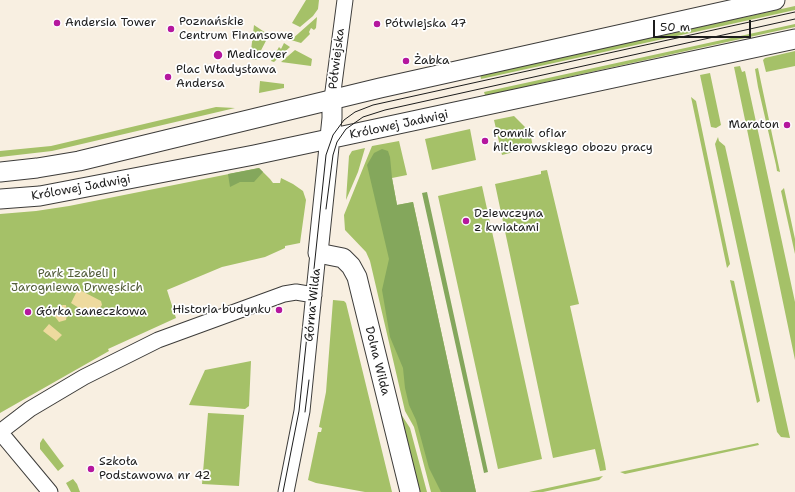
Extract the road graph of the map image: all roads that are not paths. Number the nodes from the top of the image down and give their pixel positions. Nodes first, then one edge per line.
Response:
1 (345, 0) edge
2 (775, 0) edge
3 (795, 39) edge
4 (332, 99) junction
5 (332, 118) joint
6 (329, 140) junction
7 (0, 172) edge
8 (0, 199) edge
9 (318, 254) junction
10 (314, 295) junction
11 (0, 432) edge
12 (50, 492) edge
13 (286, 492) edge
14 (410, 492) edge

1 - 4 street, Półwiejska
2 - 4 street
3 - 6 street, Królowej Jadwigi
4 - 5 street, Półwiejska
4 - 7 street
5 - 6 street, Górna Wilda
6 - 8 street, Królowej Jadwigi
6 - 9 street, Górna Wilda
9 - 10 street, Górna Wilda
9 - 14 street, Dolna Wilda
10 - 11 street
10 - 13 street, Górna Wilda
11 - 12 street

